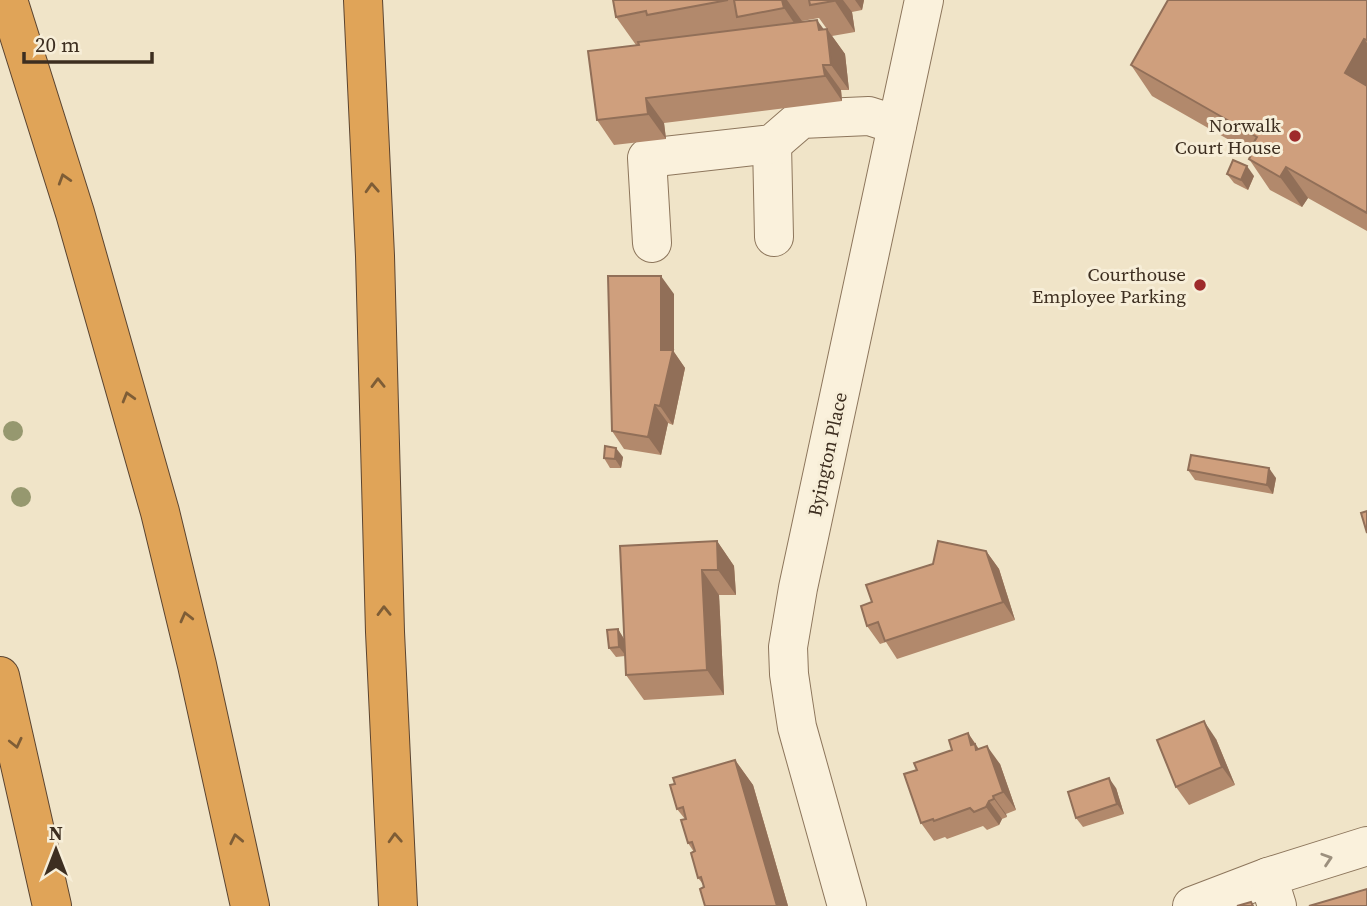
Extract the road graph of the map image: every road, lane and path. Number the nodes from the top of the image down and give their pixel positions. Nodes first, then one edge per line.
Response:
1 (8, 0) edge
2 (363, 0) edge
3 (924, 0) edge
4 (897, 125) junction
5 (772, 144) junction
6 (774, 237) dead end
7 (652, 243) dead end
8 (0, 676) edge
9 (1367, 846) edge
10 (1273, 892) edge
11 (52, 906) edge
12 (250, 906) edge
13 (398, 906) edge
14 (848, 906) edge
15 (1192, 906) edge

12 -> 1 highway
13 -> 2 highway
3 - 4 street, Byington Place
4 - 5 street
4 - 14 street, Byington Place
5 - 6 street
5 - 7 street
8 -> 11 highway
10 -> 9 street
10 - 15 street

